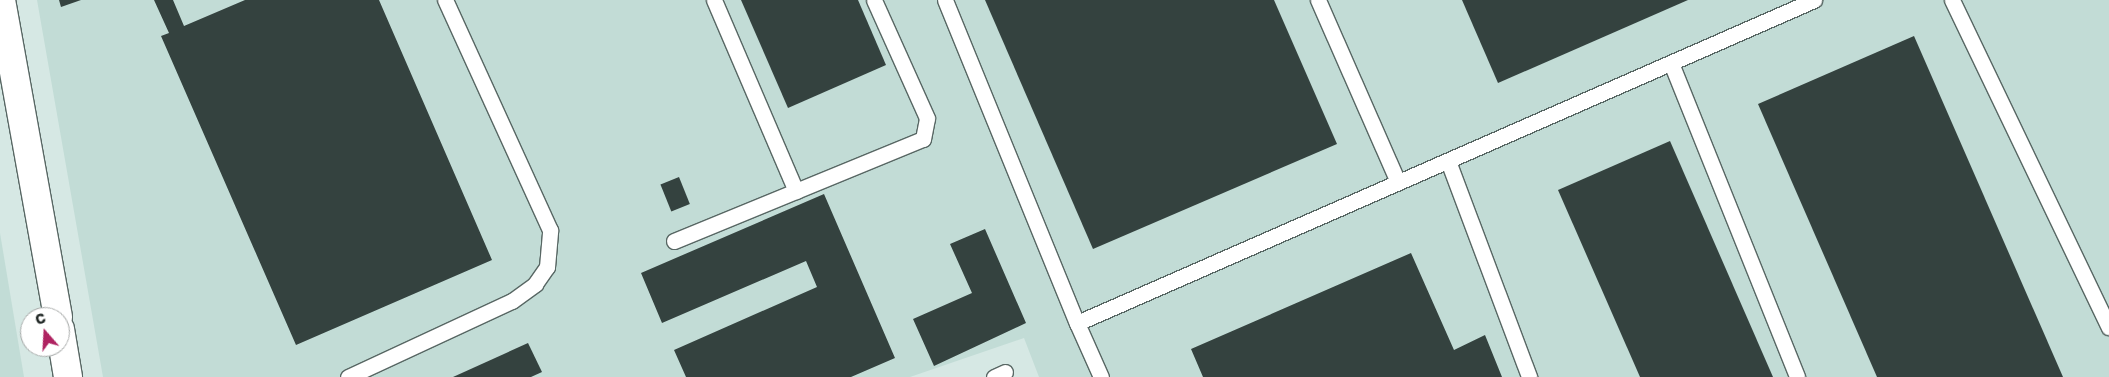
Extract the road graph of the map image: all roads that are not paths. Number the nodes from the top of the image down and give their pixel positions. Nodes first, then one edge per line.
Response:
1 (1, 0) edge
2 (445, 0) edge
3 (714, 0) edge
4 (874, 0) edge
5 (945, 0) edge
6 (1318, 0) edge
7 (1814, 0) edge
8 (1952, 0) edge
9 (1671, 63) junction
10 (1448, 161) junction
11 (1398, 182) junction
12 (796, 191) junction
13 (674, 241) dead end
14 (56, 307) edge
15 (1077, 323) junction
16 (2109, 327) edge
17 (65, 357) edge
18 (68, 377) edge
19 (348, 377) edge
20 (1101, 377) edge
21 (1529, 377) edge
22 (1797, 377) edge

1 - 14 street
2 - 19 lane
3 - 12 lane
4 - 12 lane
5 - 15 lane
6 - 11 lane
7 - 9 lane
8 - 16 lane
9 - 10 lane
9 - 22 lane
10 - 11 lane
10 - 21 lane
11 - 15 lane
12 - 13 lane
15 - 20 lane
17 - 18 street

